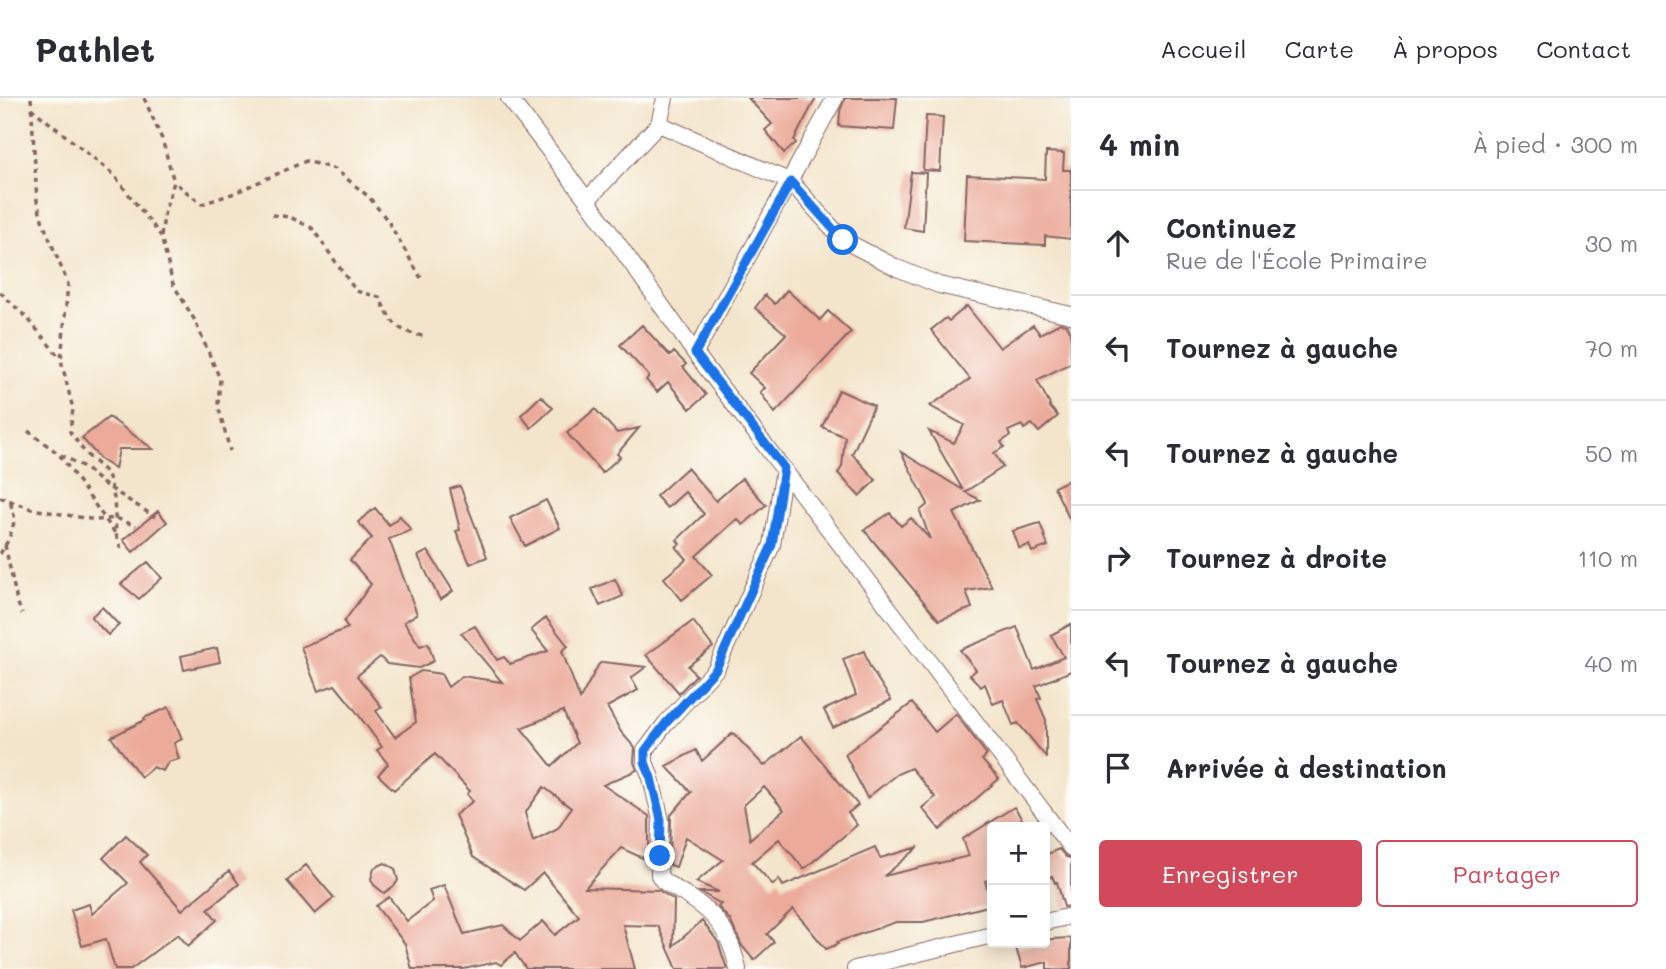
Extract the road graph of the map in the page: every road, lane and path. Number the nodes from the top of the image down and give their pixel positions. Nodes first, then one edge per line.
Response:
1 (31, 98) edge
2 (144, 98) edge
3 (509, 98) edge
4 (665, 98) edge
5 (835, 98) edge
6 (31, 108) junction
7 (660, 124) junction
8 (174, 182) junction
9 (791, 182) junction
10 (587, 200) junction
11 (272, 215) dead end
12 (161, 236) junction
13 (421, 278) dead end
14 (0, 292) edge
15 (1071, 315) edge
16 (423, 337) dead end
17 (695, 353) junction
18 (61, 360) junction
19 (28, 431) dead end
20 (230, 451) dead end
21 (59, 454) junction
22 (784, 468) junction
23 (112, 490) junction
24 (0, 497) edge
25 (10, 501) junction
26 (155, 517) dead end
27 (116, 518) junction
28 (106, 519) junction
29 (136, 526) dead end
30 (116, 534) junction
31 (5, 545) junction
32 (121, 549) dead end
33 (0, 554) edge
34 (22, 614) dead end
35 (1071, 848) edge
36 (1071, 916) edge
37 (1050, 921) edge
38 (987, 936) edge
39 (738, 969) edge
40 (855, 969) edge

1 - 6 path
2 - 8 path
3 - 10 street
4 - 7 street
5 - 9 street
6 - 12 path
6 - 18 path
7 - 9 street
7 - 10 street
8 - 12 path
8 - 13 path
9 - 15 street
9 - 17 street
10 - 17 street
11 - 16 path
12 - 20 path
14 - 18 path
17 - 22 street
18 - 23 path
19 - 21 path
21 - 23 path
21 - 28 path
22 - 35 street
22 - 39 street
23 - 26 path
23 - 27 path
24 - 25 path
25 - 28 path
25 - 31 path
27 - 28 path
27 - 29 path
27 - 30 path
28 - 30 path
30 - 32 path
31 - 33 path
31 - 34 path
36 - 37 street
38 - 40 street

